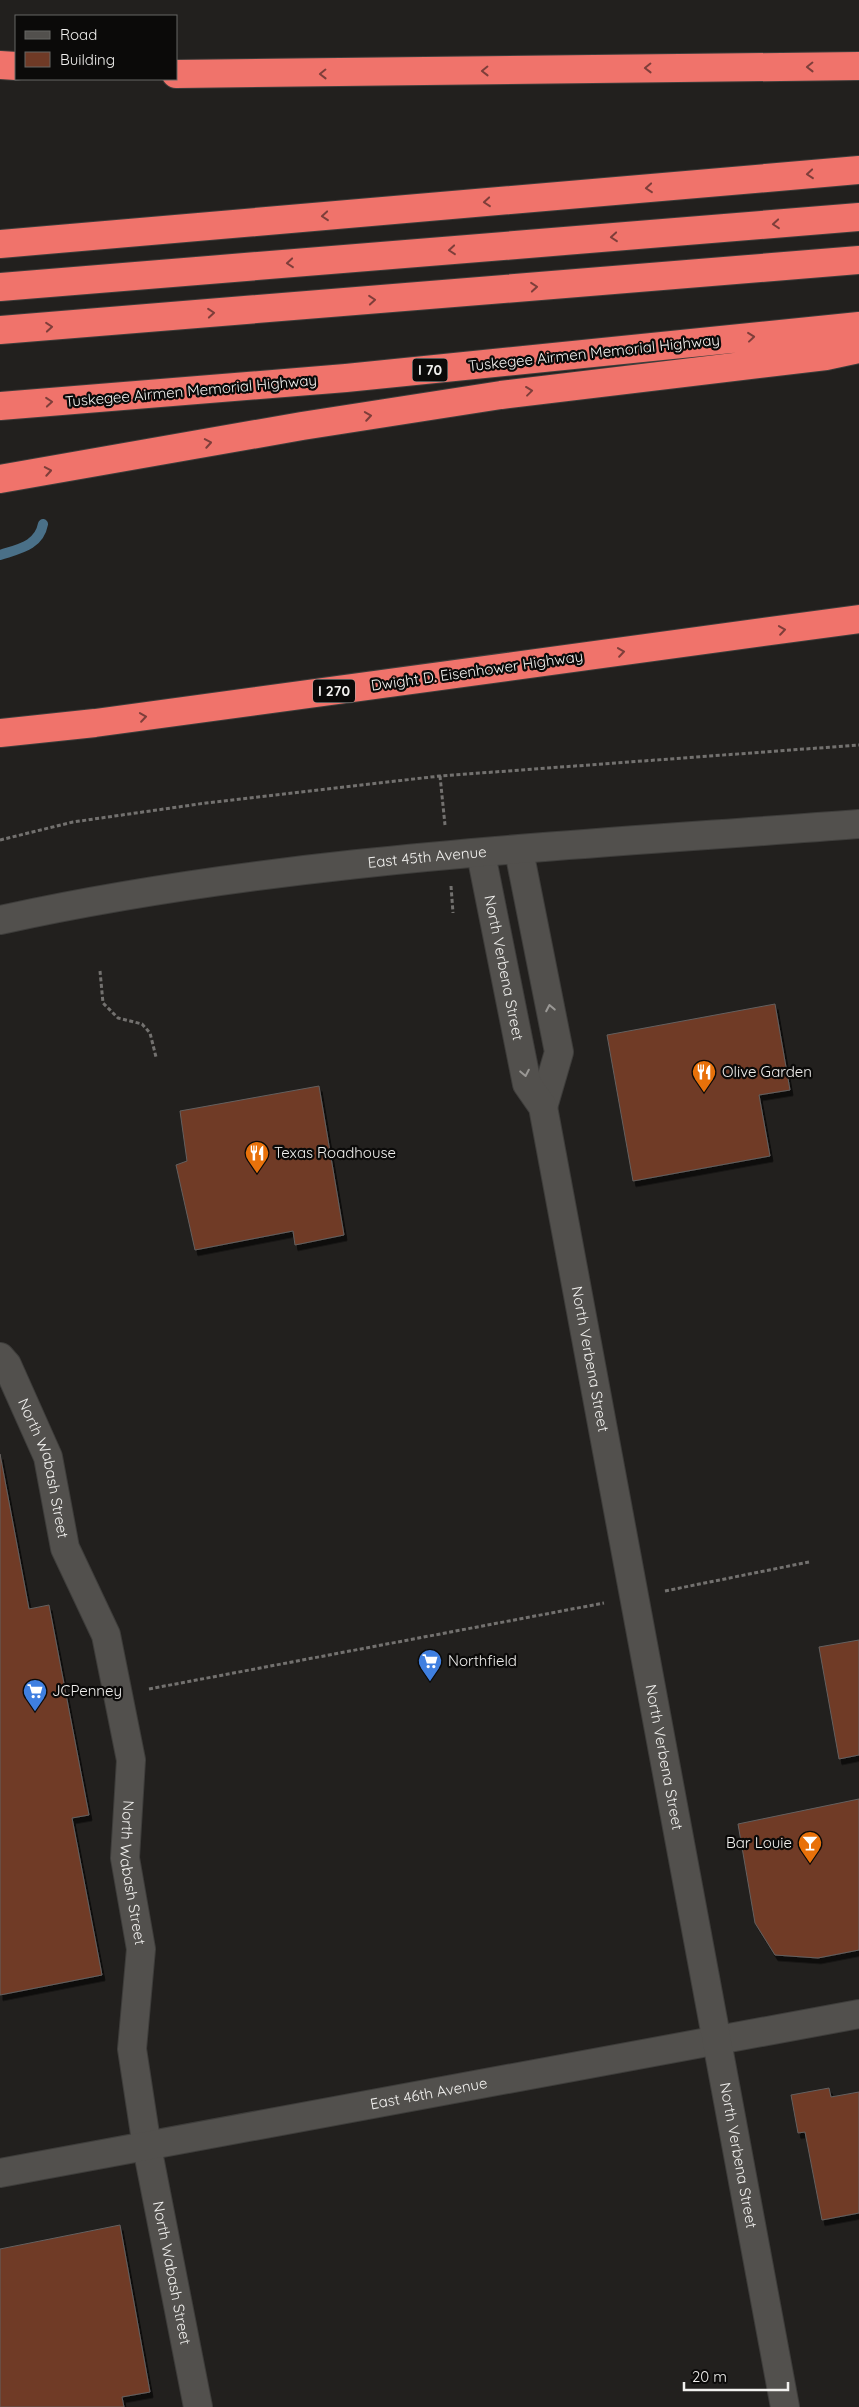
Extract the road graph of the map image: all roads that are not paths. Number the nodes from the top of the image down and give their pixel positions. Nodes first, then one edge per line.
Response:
1 (0, 65) edge
2 (15, 66) edge
3 (859, 66) edge
4 (178, 74) edge
5 (859, 170) edge
6 (859, 217) edge
7 (0, 244) edge
8 (859, 260) edge
9 (0, 287) edge
10 (859, 326) edge
11 (0, 330) edge
12 (859, 349) edge
13 (0, 406) edge
14 (0, 480) edge
15 (859, 619) edge
16 (95, 723) junction
17 (0, 733) edge
18 (0, 749) edge
19 (859, 824) edge
20 (519, 851) junction
21 (482, 854) junction
22 (0, 920) edge
23 (543, 1107) junction
24 (0, 1358) edge
25 (859, 2014) edge
26 (717, 2040) junction
27 (147, 2147) junction
28 (0, 2173) edge
29 (198, 2407) edge
30 (785, 2407) edge

1 - 2 highway
3 -> 4 highway
5 -> 7 highway
6 -> 9 highway
11 -> 8 highway
13 -> 10 highway, Tuskegee Airmen Memorial Highway / I 70
14 -> 12 highway
16 -> 15 highway, Dwight D. Eisenhower Highway / I 270
16 - 17 highway
16 - 18 highway
19 - 20 street, East 45th Avenue
20 - 21 street, East 45th Avenue
23 -> 20 street, North Verbena Street
21 - 22 street, East 45th Avenue
21 -> 23 street, North Verbena Street
23 - 26 street, North Verbena Street
24 - 27 street, North Wabash Street
25 - 26 street, East 46th Avenue
26 - 27 street, East 46th Avenue
26 - 30 street, North Verbena Street
27 - 28 street, East 46th Avenue
27 - 29 street, North Wabash Street

